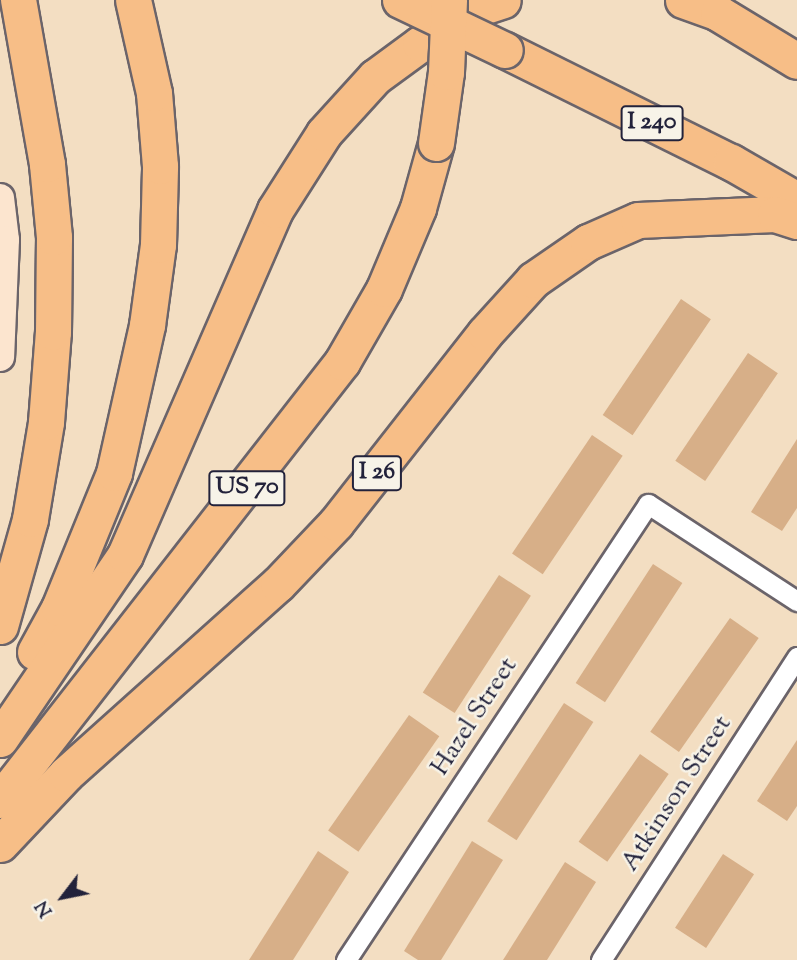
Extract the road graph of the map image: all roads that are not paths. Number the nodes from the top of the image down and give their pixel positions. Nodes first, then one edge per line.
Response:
1 (18, 0) edge
2 (133, 0) edge
3 (400, 0) edge
4 (449, 0) edge
5 (503, 0) edge
6 (683, 0) edge
7 (797, 61) edge
8 (0, 198) edge
9 (797, 201) edge
10 (797, 221) edge
11 (1, 339) edge
12 (797, 601) edge
13 (0, 626) edge
14 (797, 657) edge
15 (0, 711) edge
16 (0, 739) edge
17 (0, 800) edge
18 (0, 844) edge
19 (346, 960) edge
20 (601, 960) edge

1 - 13 highway
2 - 15 highway
3 - 9 highway, I 240, bridge
4 - 17 highway, US 70, bridge
5 - 16 highway
6 - 7 highway
8 - 11 street
10 - 18 highway, I 26
12 - 19 street, Hazel Street
14 - 20 street, Atkinson Street

